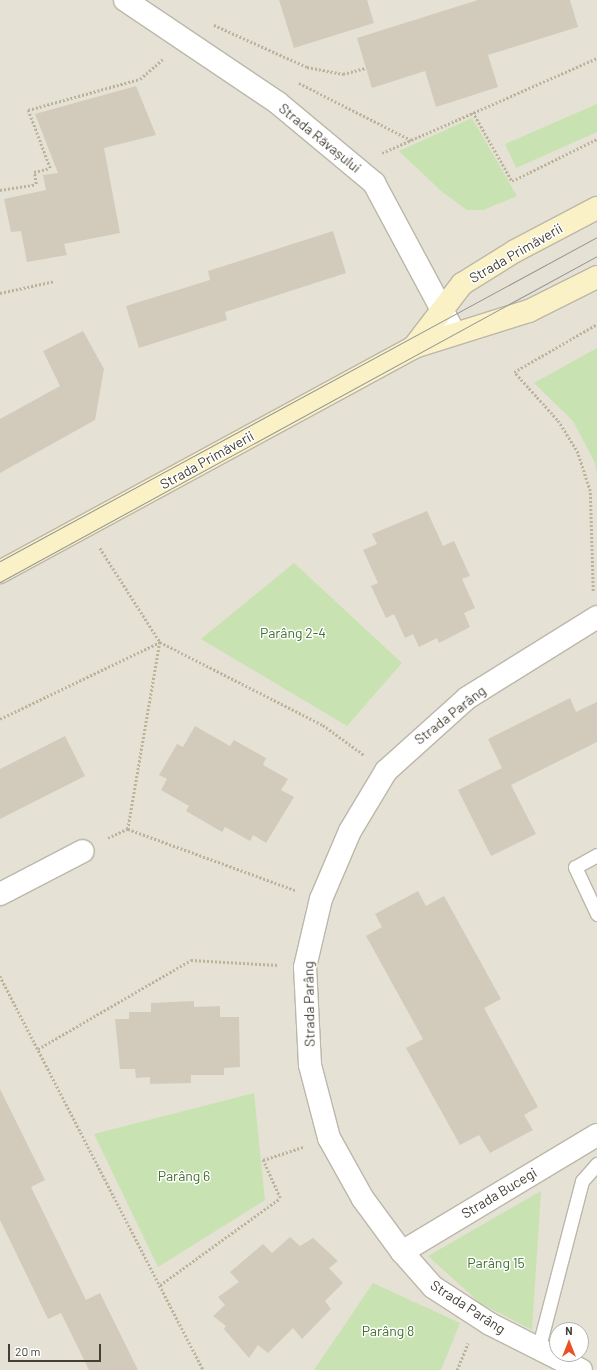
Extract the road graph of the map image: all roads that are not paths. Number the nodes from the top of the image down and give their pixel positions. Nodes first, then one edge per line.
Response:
1 (124, 0) edge
2 (597, 208) edge
3 (597, 277) edge
4 (441, 308) junction
5 (454, 332) junction
6 (414, 347) junction
7 (0, 572) edge
8 (595, 618) edge
9 (83, 851) road end
10 (597, 855) edge
11 (0, 894) edge
12 (597, 914) edge
13 (597, 1135) edge
14 (597, 1164) edge
15 (402, 1252) junction
16 (538, 1350) junction
17 (581, 1370) edge

1 - 4 street, Strada Răvașului
2 - 4 main road, Strada Primăverii
3 - 5 main road, Strada Primăverii
4 - 5 street, Strada Răvașului
4 - 6 main road, Strada Primăverii
5 - 6 main road, Strada Primăverii
6 - 7 main road, Strada Primăverii
8 - 15 street, Strada Parâng
9 - 11 street
10 - 12 lane
13 - 15 street, Strada Bucegi
14 - 16 lane
15 - 16 street, Strada Parâng
16 - 17 street, Strada Parâng

